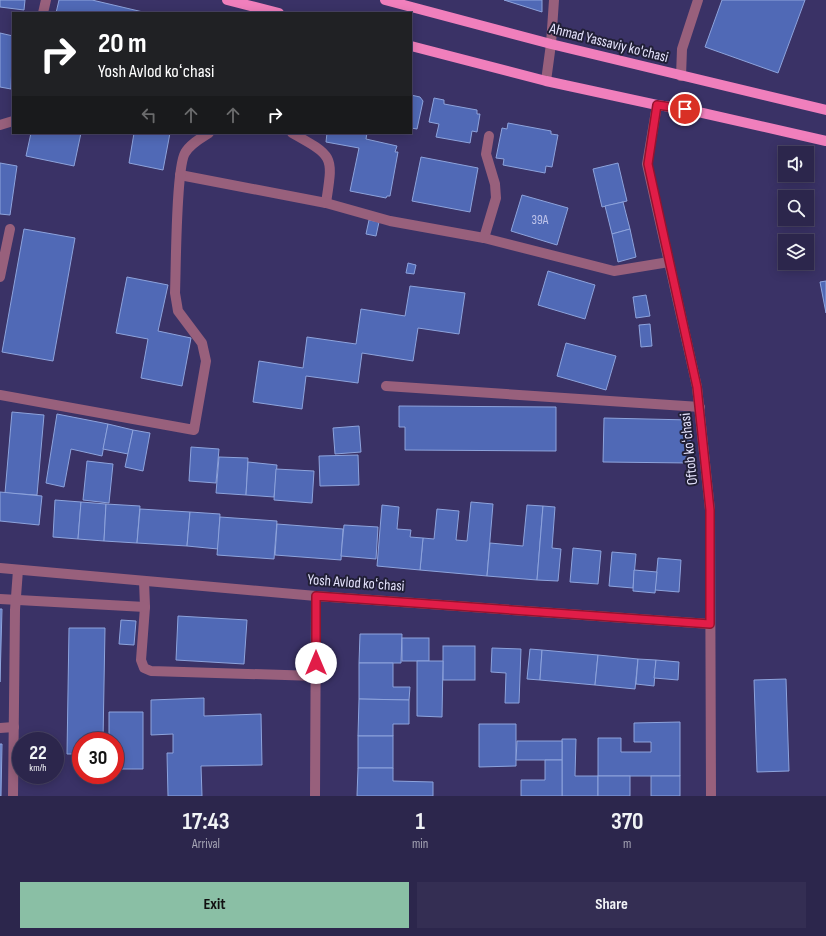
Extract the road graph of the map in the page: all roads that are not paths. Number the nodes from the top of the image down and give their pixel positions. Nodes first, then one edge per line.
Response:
1 (46, 0) edge
2 (227, 0) edge
3 (385, 0) edge
4 (554, 0) edge
5 (698, 0) edge
6 (43, 12) edge
7 (276, 12) edge
8 (551, 44) junction
9 (412, 46) edge
10 (681, 76) junction
11 (546, 81) junction
12 (657, 105) junction
13 (826, 110) edge
14 (12, 121) edge
15 (0, 126) edge
16 (208, 134) edge
17 (294, 134) edge
18 (489, 136) dead end
19 (826, 141) edge
20 (180, 175) junction
21 (326, 204) junction
22 (10, 229) dead end
23 (484, 238) junction
24 (669, 262) junction
25 (0, 277) edge
26 (386, 386) dead end
27 (0, 395) edge
28 (700, 407) junction
29 (0, 568) edge
30 (18, 570) junction
31 (144, 581) junction
32 (316, 596) junction
33 (0, 599) edge
34 (16, 600) junction
35 (145, 608) junction
36 (710, 624) junction
37 (316, 676) junction
38 (14, 727) junction
39 (0, 728) edge
40 (13, 796) edge
41 (315, 796) edge
42 (711, 796) edge

1 - 6 street
2 - 7 main road
3 - 8 main road, Ahmad Yassaviy ko'chasi
4 - 8 street
5 - 10 street
8 - 10 main road, Ahmad Yassaviy ko'chasi
8 - 11 street
9 - 11 main road
10 - 13 main road, Ahmad Yassaviy ko'chasi
11 - 12 main road
12 - 19 main road
12 - 24 street, Oftob koʻchasi
14 - 15 street
16 - 20 street
17 - 21 street
18 - 23 street
20 - 21 street
20 - 27 street
21 - 23 street
22 - 25 street
23 - 24 street
24 - 28 street, Oftob koʻchasi
26 - 28 street
28 - 36 street, Oftob koʻchasi
29 - 30 street, Yosh Avlod koʻchasi
30 - 31 street, Yosh Avlod koʻchasi
30 - 34 street
31 - 32 street, Yosh Avlod koʻchasi
31 - 35 street
32 - 36 street, Yosh Avlod koʻchasi
32 - 37 street
33 - 34 street
34 - 35 street
34 - 38 street
35 - 37 street
36 - 42 street, Oftob koʻchasi
37 - 41 street
38 - 39 street
38 - 40 street

